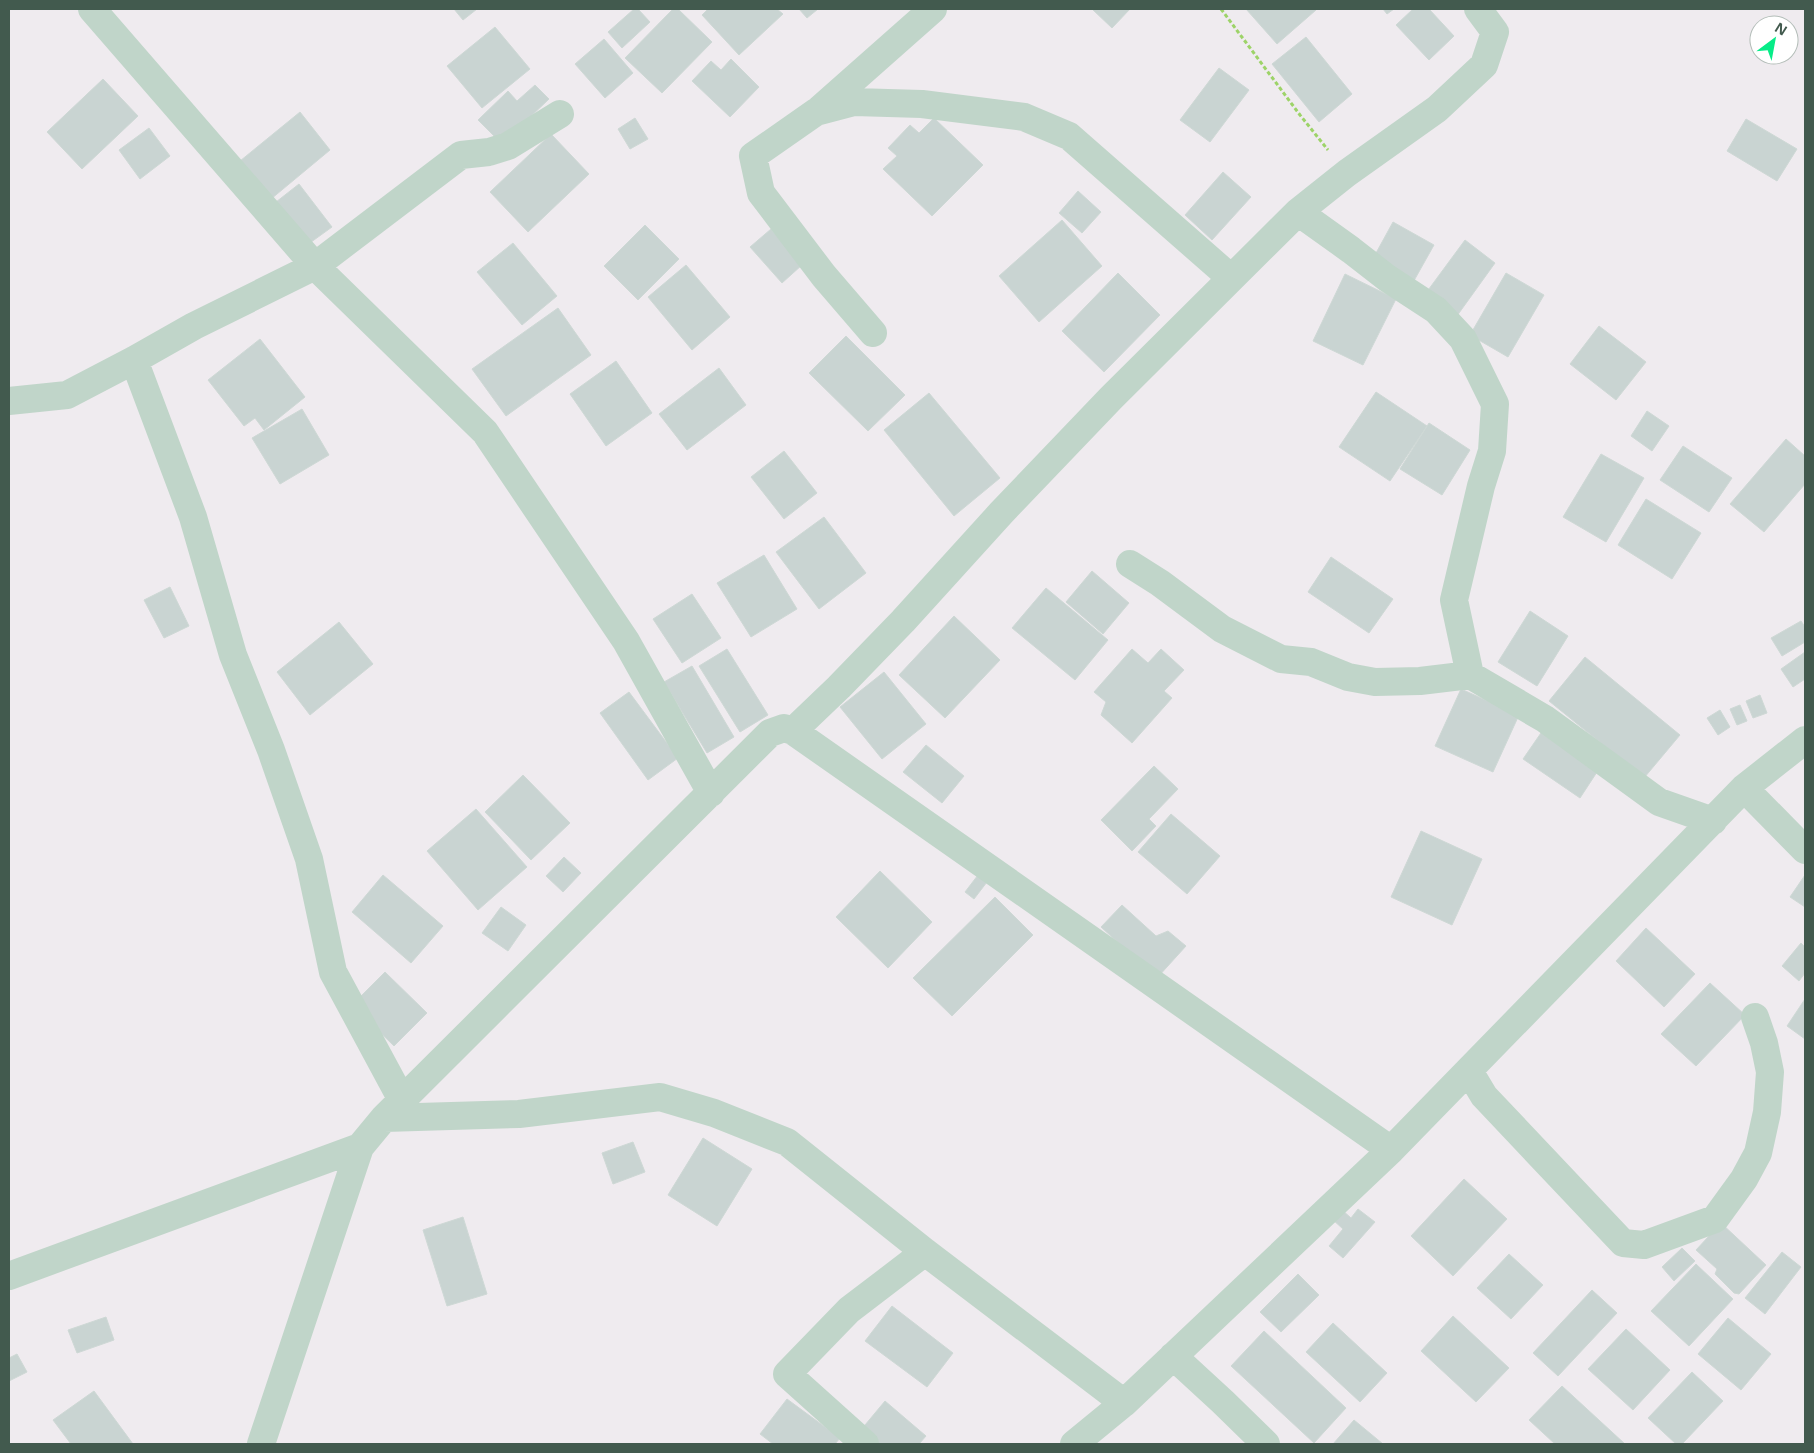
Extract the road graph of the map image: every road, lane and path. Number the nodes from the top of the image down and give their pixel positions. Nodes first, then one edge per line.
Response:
1 (92, 9) edge
2 (934, 9) edge
3 (1221, 9) edge
4 (1478, 9) edge
5 (816, 112) junction
6 (560, 114) dead end
7 (1347, 173) junction
8 (1298, 212) junction
9 (315, 266) junction
10 (1231, 278) junction
11 (873, 333) dead end
12 (134, 360) junction
13 (9, 401) edge
14 (1130, 564) dead end
15 (1470, 675) junction
16 (793, 731) junction
17 (1805, 740) edge
18 (1744, 788) junction
19 (711, 793) junction
20 (1712, 821) junction
21 (1805, 850) edge
22 (1755, 1017) dead end
23 (1469, 1071) junction
24 (393, 1109) junction
25 (360, 1147) junction
26 (1391, 1150) junction
27 (925, 1252) junction
28 (9, 1276) edge
29 (1173, 1356) junction
30 (1124, 1403) junction
31 (261, 1444) edge
32 (865, 1444) edge
33 (1074, 1444) edge
34 (1266, 1444) edge

1 - 9 street
2 - 5 street
3 - 7 path
4 - 7 street
5 - 10 street
5 - 11 street
6 - 9 street
7 - 8 street
8 - 10 street
8 - 15 street
9 - 12 street
9 - 19 street
10 - 16 street
12 - 13 street
12 - 24 street
14 - 15 street
15 - 20 street
16 - 19 street
16 - 26 street
17 - 18 street
18 - 20 street
18 - 21 street
19 - 24 street
20 - 23 street
22 - 23 street
23 - 26 street
24 - 25 street
24 - 27 street
25 - 28 street
25 - 31 street
26 - 29 street
27 - 30 street
27 - 32 street
29 - 30 street
29 - 34 street
30 - 33 street

